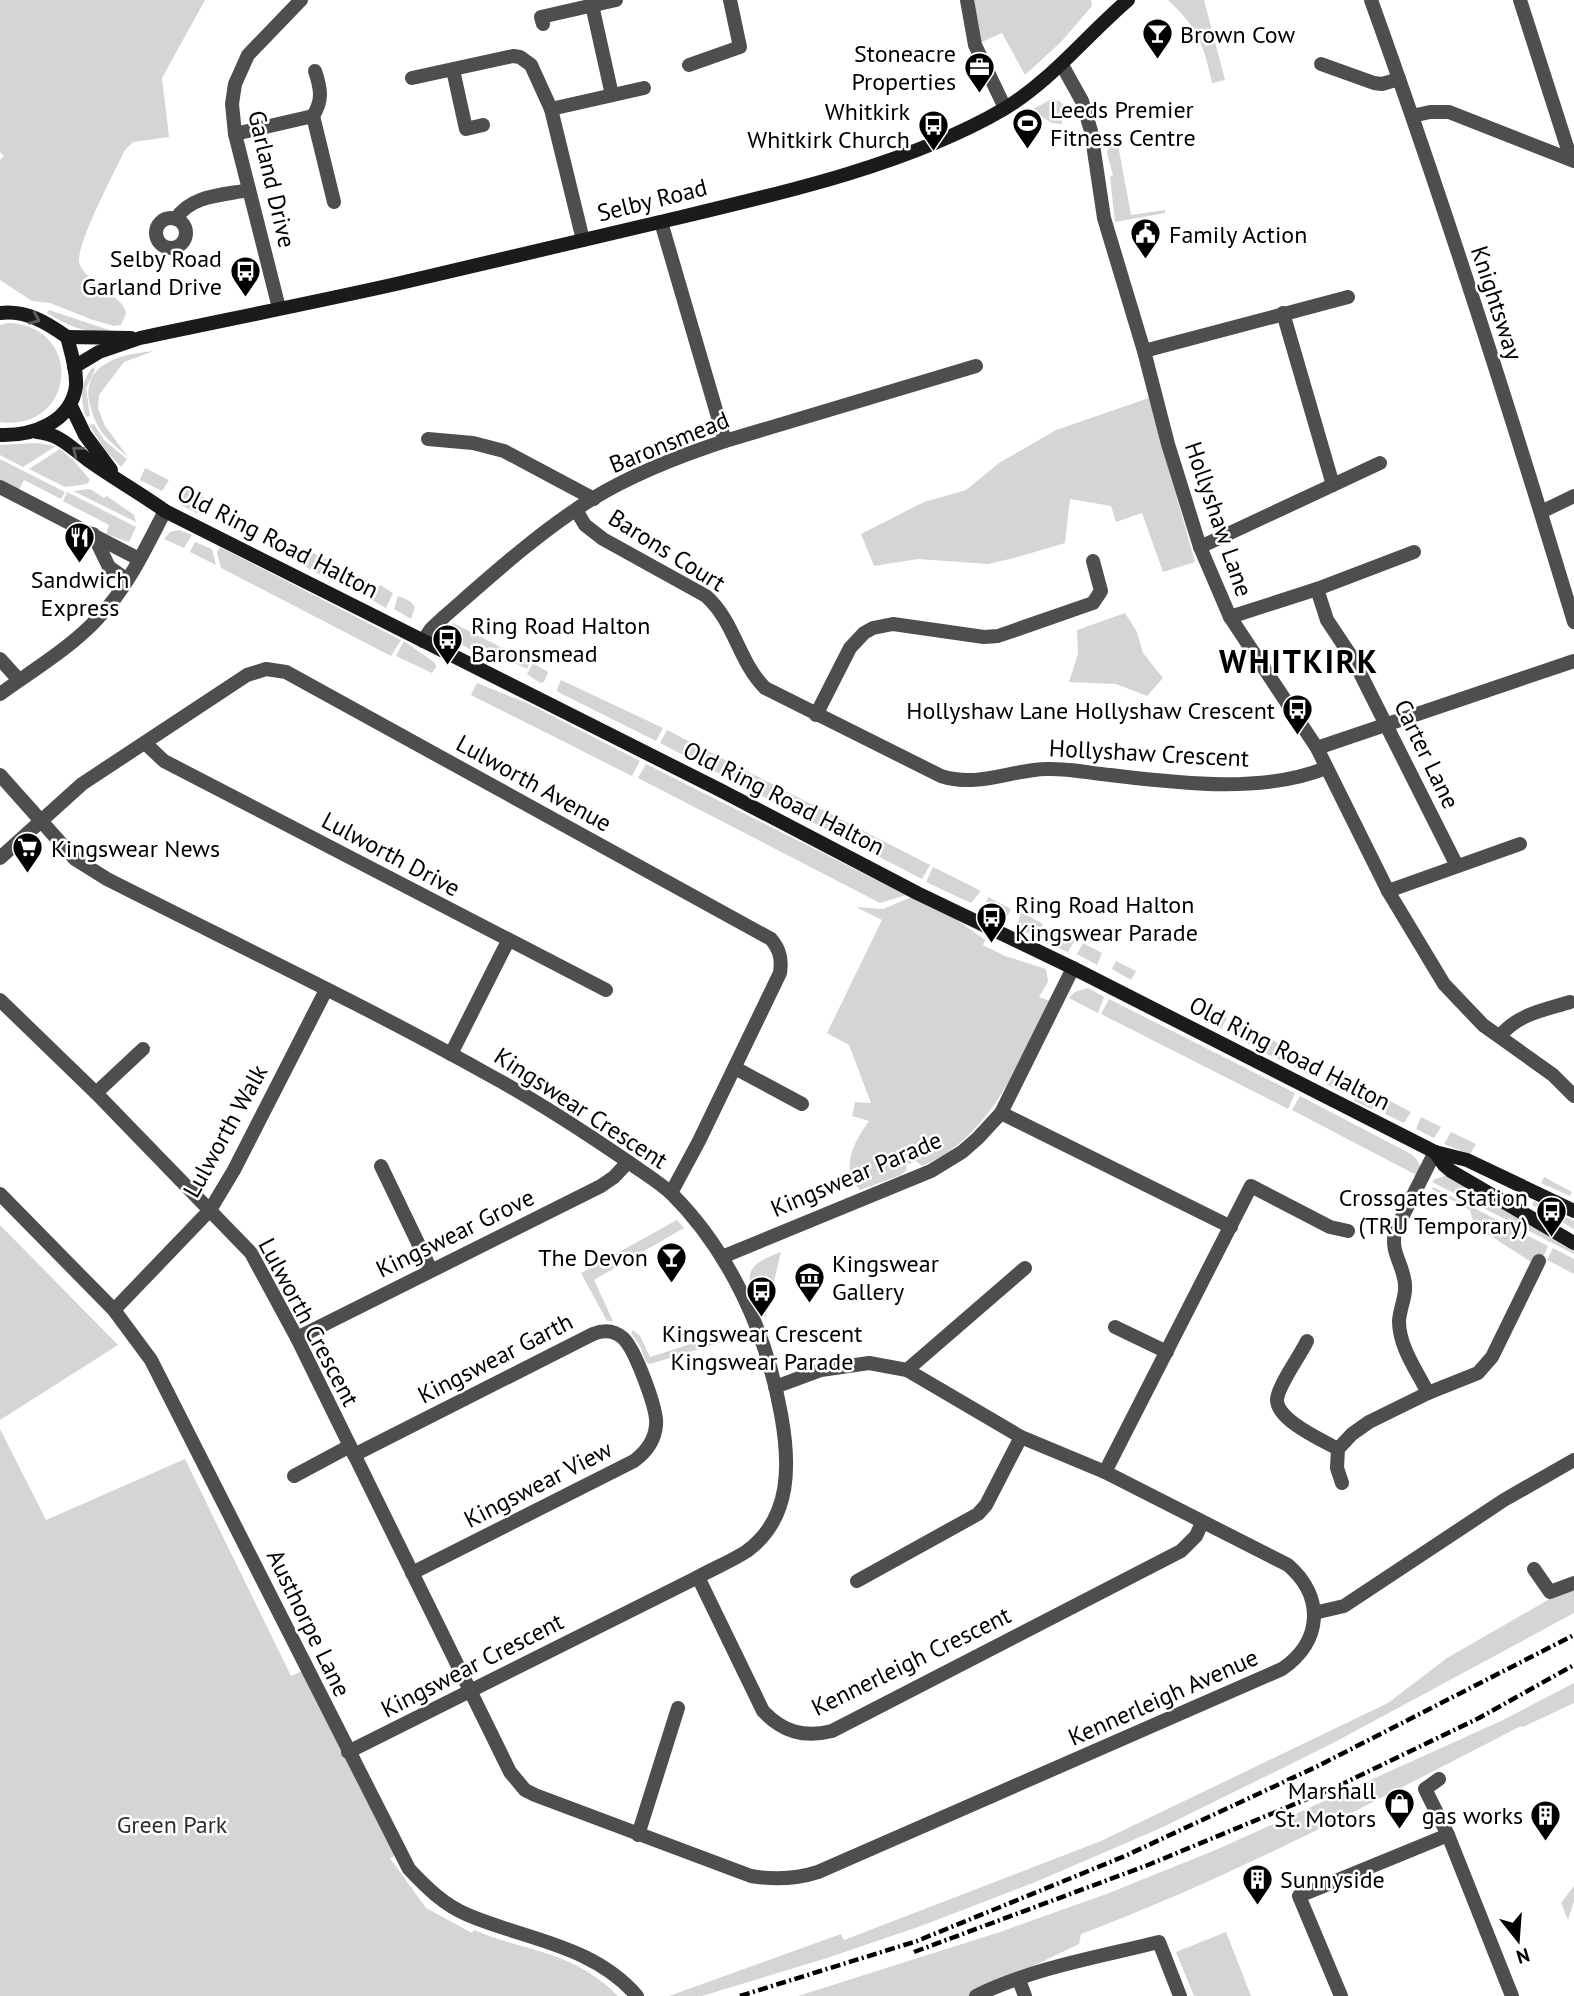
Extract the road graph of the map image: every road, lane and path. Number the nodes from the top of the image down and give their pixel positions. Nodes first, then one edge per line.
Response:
1 (301, 0) edge
2 (616, 0) edge
3 (730, 0) edge
4 (967, 0) edge
5 (1128, 0) edge
6 (1371, 0) edge
7 (1520, 0) edge
8 (593, 5) junction
9 (543, 24) dead end
10 (1321, 64) dead end
11 (689, 65) dead end
12 (1062, 65) junction
13 (453, 69) junction
14 (315, 71) dead end
15 (412, 78) dead end
16 (1399, 79) junction
17 (643, 88) dead end
18 (612, 95) junction
19 (1005, 108) junction
20 (551, 109) junction
21 (313, 116) junction
22 (1412, 116) junction
23 (483, 125) dead end
24 (235, 134) junction
25 (1573, 160) edge
26 (249, 190) junction
27 (334, 202) dead end
28 (176, 219) dead end
29 (661, 222) junction
30 (583, 240) junction
31 (1348, 297) dead end
32 (279, 308) junction
33 (0, 313) edge
34 (1283, 313) junction
35 (67, 337) junction
36 (140, 338) junction
37 (1144, 351) junction
38 (976, 366) dead end
39 (75, 367) junction
40 (70, 404) junction
41 (37, 432) junction
42 (0, 435) edge
43 (428, 439) dead end
44 (725, 441) junction
45 (1380, 463) dead end
46 (116, 477) junction
47 (1334, 485) junction
48 (0, 487) edge
49 (1574, 496) edge
50 (594, 499) junction
51 (576, 510) junction
52 (165, 511) junction
53 (1541, 512) junction
54 (93, 534) junction
55 (1200, 547) junction
56 (1414, 552) dead end
57 (139, 559) junction
58 (1093, 561) dead end
59 (127, 580) junction
60 (1318, 589) junction
61 (1230, 617) junction
62 (1574, 622) edge
63 (423, 641) junction
64 (0, 659) edge
65 (1574, 661) edge
66 (19, 680) junction
67 (0, 694) edge
68 (816, 715) junction
69 (1388, 725) junction
70 (145, 743) junction
71 (1317, 748) junction
72 (1326, 768) junction
73 (0, 775) edge
74 (40, 821) junction
75 (1520, 844) dead end
76 (0, 858) edge
77 (1457, 866) junction
78 (1388, 891) junction
79 (508, 941) junction
80 (1073, 968) junction
81 (326, 990) junction
82 (606, 990) dead end
83 (0, 1000) edge
84 (1570, 1002) dead end
85 (1500, 1036) junction
86 (142, 1049) dead end
87 (452, 1054) junction
88 (734, 1068) junction
89 (96, 1093) junction
90 (1574, 1096) edge
91 (802, 1104) dead end
92 (1001, 1113) junction
93 (1435, 1152) junction
94 (628, 1161) junction
95 (381, 1166) dead end
96 (671, 1193) junction
97 (0, 1194) edge
98 (210, 1210) junction
99 (1574, 1211) edge
100 (1231, 1227) junction
101 (1348, 1231) dead end
102 (1574, 1242) edge
103 (722, 1257) junction
104 (1539, 1261) dead end
105 (1025, 1268) dead end
106 (431, 1270) junction
107 (114, 1310) junction
108 (1115, 1326) dead end
109 (297, 1338) junction
110 (1307, 1341) dead end
111 (1167, 1352) junction
112 (907, 1370) junction
113 (640, 1372) joint
114 (775, 1387) junction
115 (1428, 1392) junction
116 (1021, 1437) junction
117 (1338, 1449) junction
118 (352, 1451) junction
119 (1574, 1460) edge
120 (1105, 1472) junction
121 (294, 1476) dead end
122 (1342, 1483) dead end
123 (1202, 1523) junction
124 (1534, 1569) dead end
125 (412, 1573) junction
126 (698, 1577) junction
127 (857, 1581) dead end
128 (1574, 1583) edge
129 (1314, 1613) junction
130 (469, 1692) junction
131 (678, 1708) dead end
132 (348, 1752) junction
133 (1439, 1779) dead end
134 (638, 1835) junction
135 (1448, 1835) junction
136 (1018, 1980) junction
137 (637, 1996) edge
138 (976, 1996) edge
139 (1025, 1996) edge
140 (1180, 1996) edge
141 (1340, 1996) edge
142 (1513, 1996) edge

1 - 24 street, Garland Drive
2 - 8 street
3 - 11 street
4 - 19 street
5 - 12 main road, Selby Road
6 - 16 street, Knightsway
7 - 25 street
8 - 9 street
8 - 18 street
10 - 16 street
12 - 19 main road, Selby Road
12 - 37 street, Hollyshaw Lane
13 - 15 street
13 - 20 street
13 - 23 street
14 - 21 street
16 - 22 street, Knightsway
17 - 18 street
18 - 20 street
19 - 29 main road, Selby Road
20 - 30 street
21 - 24 street
21 - 27 street
22 - 25 street
22 - 53 street, Knightsway
24 - 26 street, Garland Drive
26 - 28 street
26 - 32 street, Garland Drive
29 - 30 main road, Selby Road
29 - 44 street
30 - 32 main road, Selby Road
31 - 34 street
32 - 36 main road, Selby Road
33 -> 35 main road
34 - 37 street
34 - 47 street
35 - 36 main road, Selby Road
35 - 39 main road
36 - 39 main road, Selby Road
37 - 55 street, Hollyshaw Lane
38 - 44 street, Baronsmead
39 - 40 main road
40 - 41 main road
40 - 46 main road, Old Ring Road Halton
41 - 42 main road
46 -> 41 main road, Old Ring Road Halton
43 - 50 street
44 - 50 street, Baronsmead
45 - 47 street
46 - 52 main road, Old Ring Road Halton
47 - 55 street
48 - 54 street
49 - 53 street
50 - 51 street, Baronsmead
51 - 63 street, Baronsmead
51 - 68 street, Barons Court
52 - 57 street
52 - 63 main road, Old Ring Road Halton
53 - 62 street, Knightsway
54 - 57 street
54 - 59 street
55 - 61 street, Hollyshaw Lane
56 - 60 street
57 - 59 street
58 - 68 street
59 - 66 street
60 - 61 street
60 - 69 street, Carter Lane
61 - 71 street, Hollyshaw Lane
63 - 80 main road, Old Ring Road Halton
64 - 66 street
65 - 69 street
66 - 67 street
68 - 72 street, Hollyshaw Crescent
69 - 71 street
69 - 77 street, Carter Lane
70 - 74 street, Lulworth Avenue
70 - 79 street, Lulworth Drive
70 - 88 street, Lulworth Avenue
71 - 72 street, Hollyshaw Lane
72 - 78 street, Hollyshaw Lane
73 - 74 street, Kingswear Crescent
74 - 76 street
74 - 81 street, Kingswear Crescent
75 - 77 street
77 - 78 street
78 - 85 street, Hollyshaw Lane
79 - 82 street, Lulworth Drive
79 - 87 street
80 - 92 street, Kingswear Parade
80 - 93 main road, Old Ring Road Halton
81 - 87 street, Kingswear Crescent
81 - 98 street, Lulworth Walk
83 - 89 street, Lulworth Crescent
84 - 85 street
85 - 90 street, Hollyshaw Lane
86 - 89 street
87 - 94 street, Kingswear Crescent
88 - 91 street
88 - 96 street, Lulworth Avenue
89 - 98 street, Lulworth Crescent
92 - 100 street
92 - 103 street, Kingswear Parade
93 - 99 main road
93 - 102 main road
93 - 115 street
94 - 96 street, Kingswear Crescent
94 - 106 street, Kingswear Grove
95 - 106 street
96 - 103 street, Kingswear Crescent
97 - 107 street, Austhorpe Lane
98 - 107 street, Lulworth Walk
98 - 109 street, Lulworth Crescent
100 - 101 street
100 - 111 street
103 - 114 street, Kingswear Crescent
104 - 115 street
105 - 112 street
106 - 109 street, Kingswear Grove
107 - 132 street, Austhorpe Lane
108 - 111 street
109 - 118 street, Lulworth Crescent
110 - 117 street
111 - 120 street
112 - 114 street
112 - 116 street
113 - 118 street, Kingswear Garth
113 - 125 street, Kingswear View
114 - 126 street, Kingswear Crescent
115 - 117 street
116 - 120 street
116 - 127 street
117 - 122 street
118 - 121 street, Kingswear Garth
118 - 125 street, Lulworth Crescent
119 - 129 street
120 - 123 street
123 - 126 street, Kennerleigh Crescent
123 - 129 street
124 - 128 street
125 - 130 street, Lulworth Crescent
126 - 130 street, Kingswear Crescent
129 - 134 street, Kennerleigh Avenue
130 - 132 street, Kingswear Crescent
130 - 134 street, Kennerleigh Avenue
131 - 134 street
132 - 137 street, Austhorpe Lane
133 - 135 street
135 - 141 street
135 - 142 street
136 - 138 street
136 - 139 street
136 - 140 street

